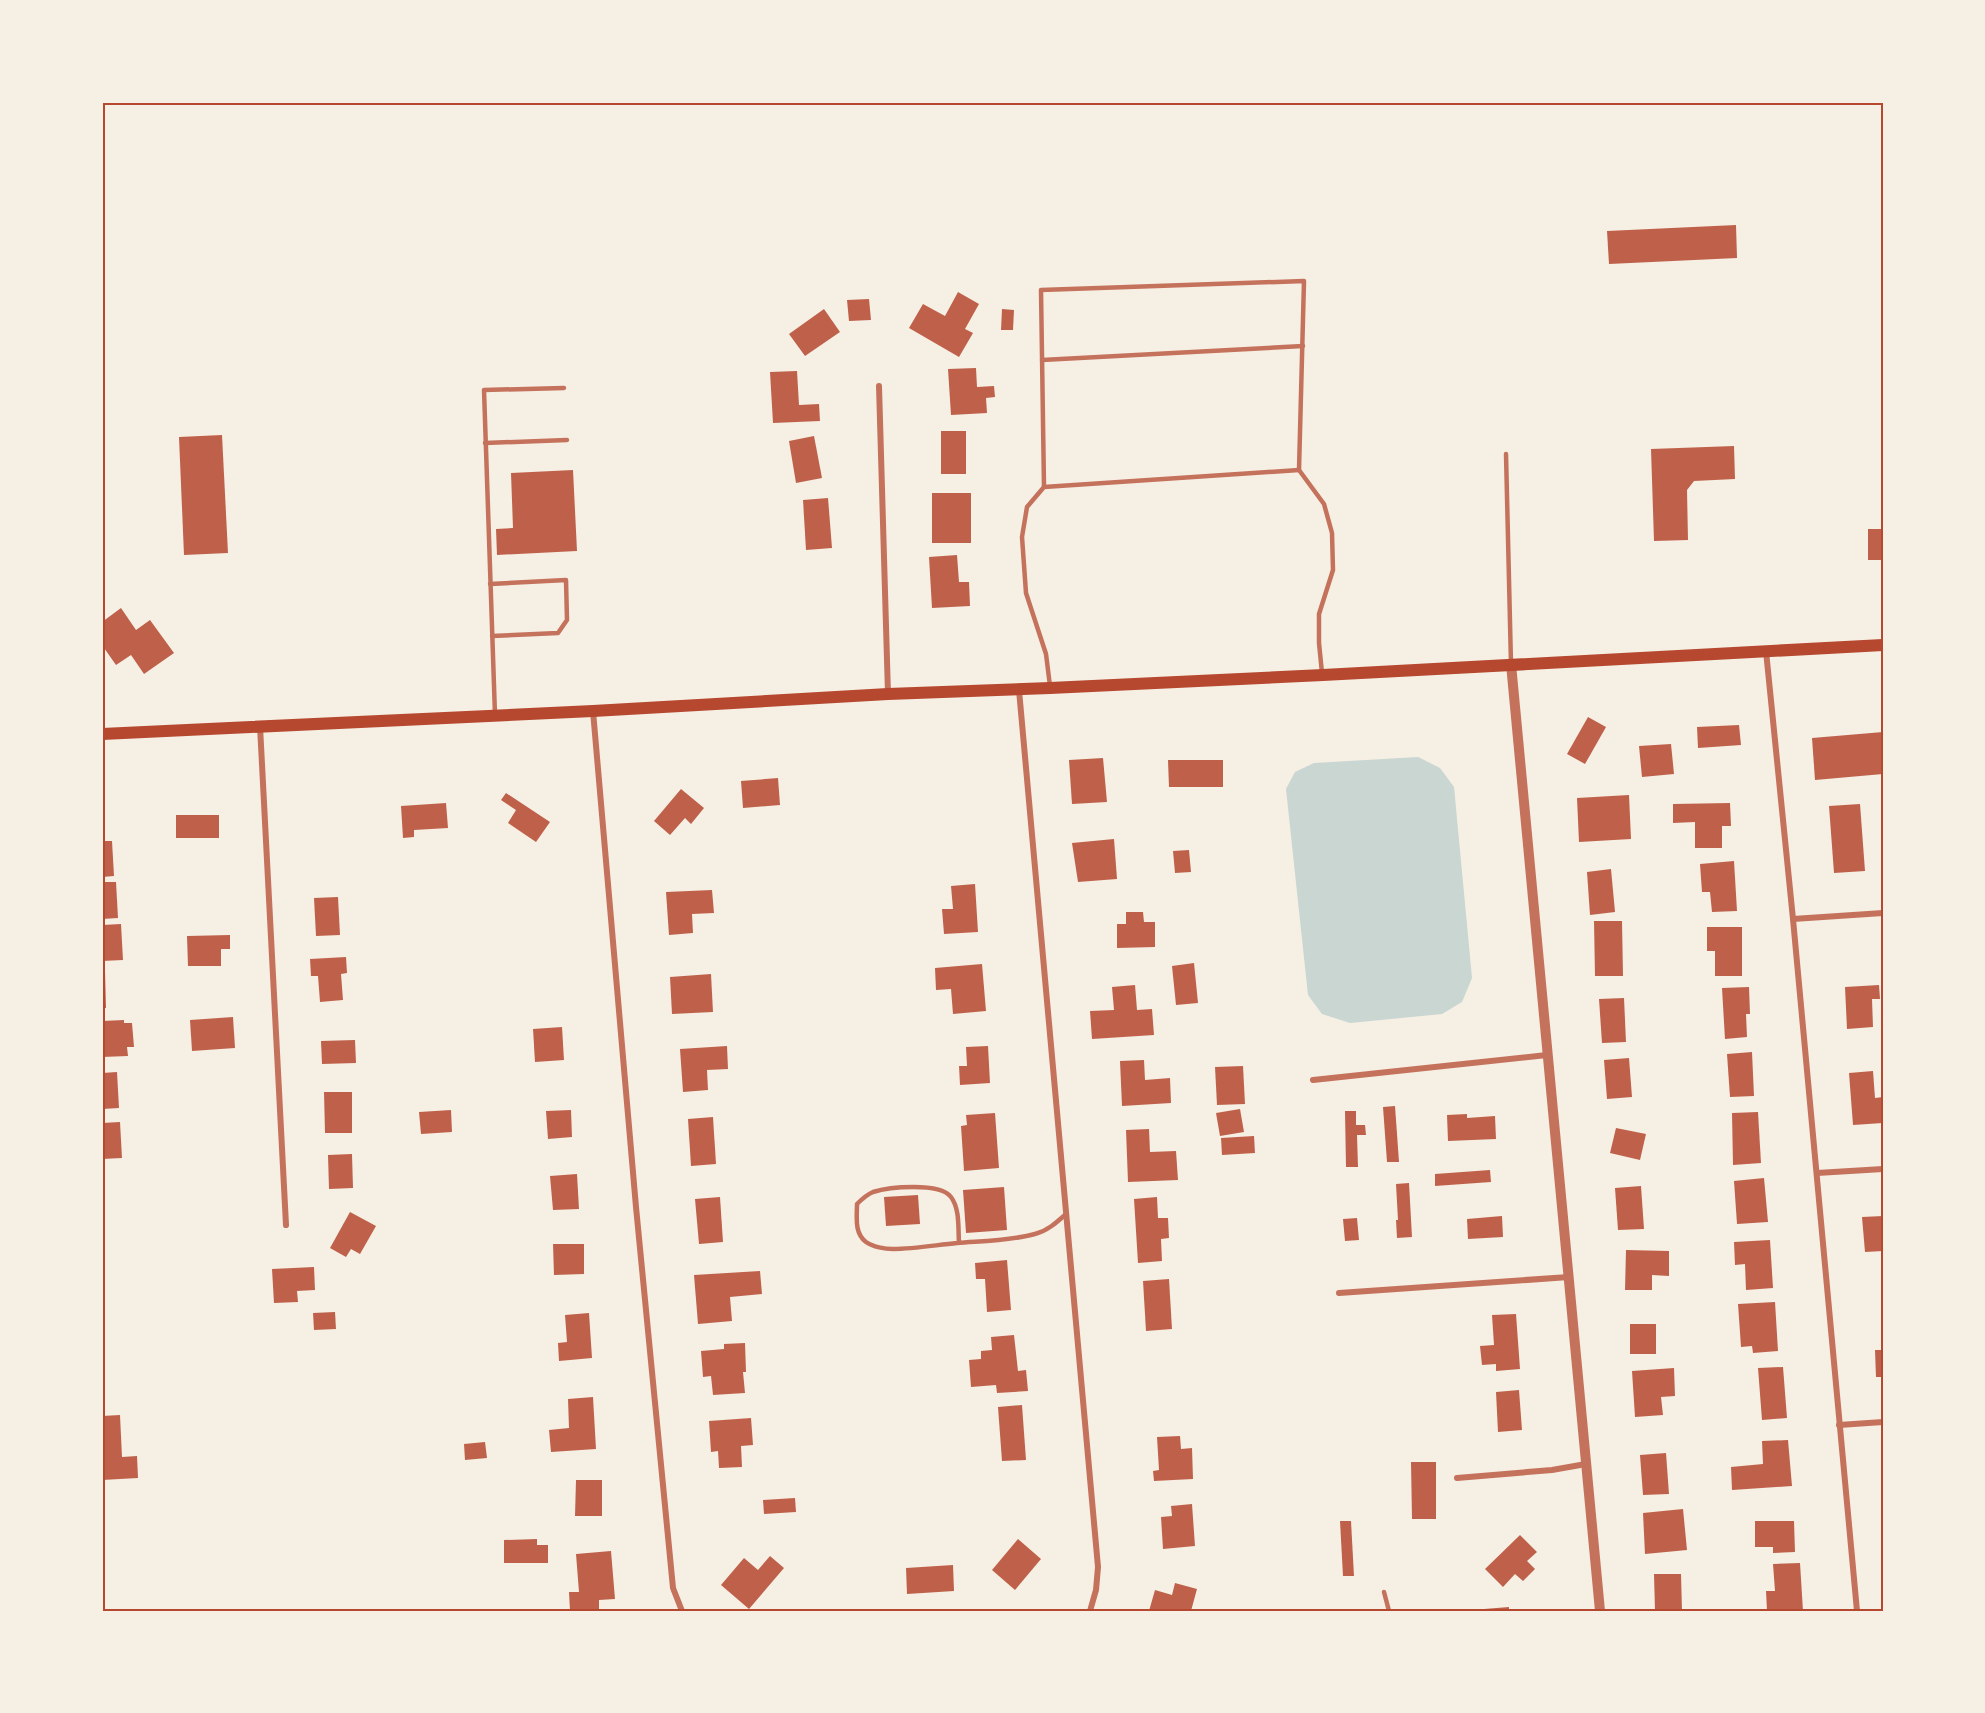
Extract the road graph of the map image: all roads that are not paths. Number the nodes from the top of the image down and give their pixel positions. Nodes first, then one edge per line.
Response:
1 (1303, 346) junction
2 (1042, 360) junction
3 (879, 386) dead end
4 (564, 388) dead end
5 (567, 440) dead end
6 (485, 442) junction
7 (1506, 454) dead end
8 (1299, 470) junction
9 (1044, 487) junction
10 (490, 584) junction
11 (492, 636) junction
12 (1883, 645) edge
13 (1766, 651) junction
14 (1511, 664) junction
15 (1323, 675) junction
16 (1050, 688) junction
17 (1018, 690) junction
18 (888, 694) junction
19 (593, 711) junction
20 (495, 715) junction
21 (260, 726) junction
22 (102, 734) edge
23 (1883, 913) edge
24 (1793, 919) junction
25 (1547, 1055) junction
26 (1313, 1080) dead end
27 (1883, 1169) edge
28 (1817, 1173) junction
29 (1066, 1214) junction
30 (286, 1225) dead end
31 (959, 1243) junction
32 (1569, 1277) junction
33 (1339, 1293) dead end
34 (1883, 1422) edge
35 (1839, 1425) junction
36 (1587, 1464) junction
37 (1457, 1478) dead end
38 (1384, 1592) dead end
39 (682, 1611) edge
40 (1090, 1611) edge
41 (1389, 1611) edge
42 (1600, 1611) edge
43 (1857, 1611) edge

1 - 2 lane
1 - 2 lane
1 - 8 lane
2 - 9 lane
3 - 18 street
4 - 6 lane
5 - 6 lane
6 - 10 lane
7 - 14 lane
8 - 9 lane
8 - 15 lane
9 - 16 lane
10 - 11 lane
10 - 11 lane
11 - 20 lane
12 - 13 main road
13 - 14 main road
13 - 24 street
14 - 15 main road
14 - 25 street
15 - 16 main road
16 - 17 main road
17 - 18 main road
17 - 29 street
18 - 19 main road
19 - 20 main road
19 - 39 street
20 - 21 main road
21 - 22 main road
21 - 30 street
23 - 24 street
24 - 28 street
25 - 26 street
25 - 32 street
27 - 28 street
28 - 35 street
29 - 31 lane
29 - 40 street
31 - 31 lane
32 - 33 street
32 - 36 street
34 - 35 street
35 - 43 street
36 - 37 street
36 - 42 street
38 - 41 lane

